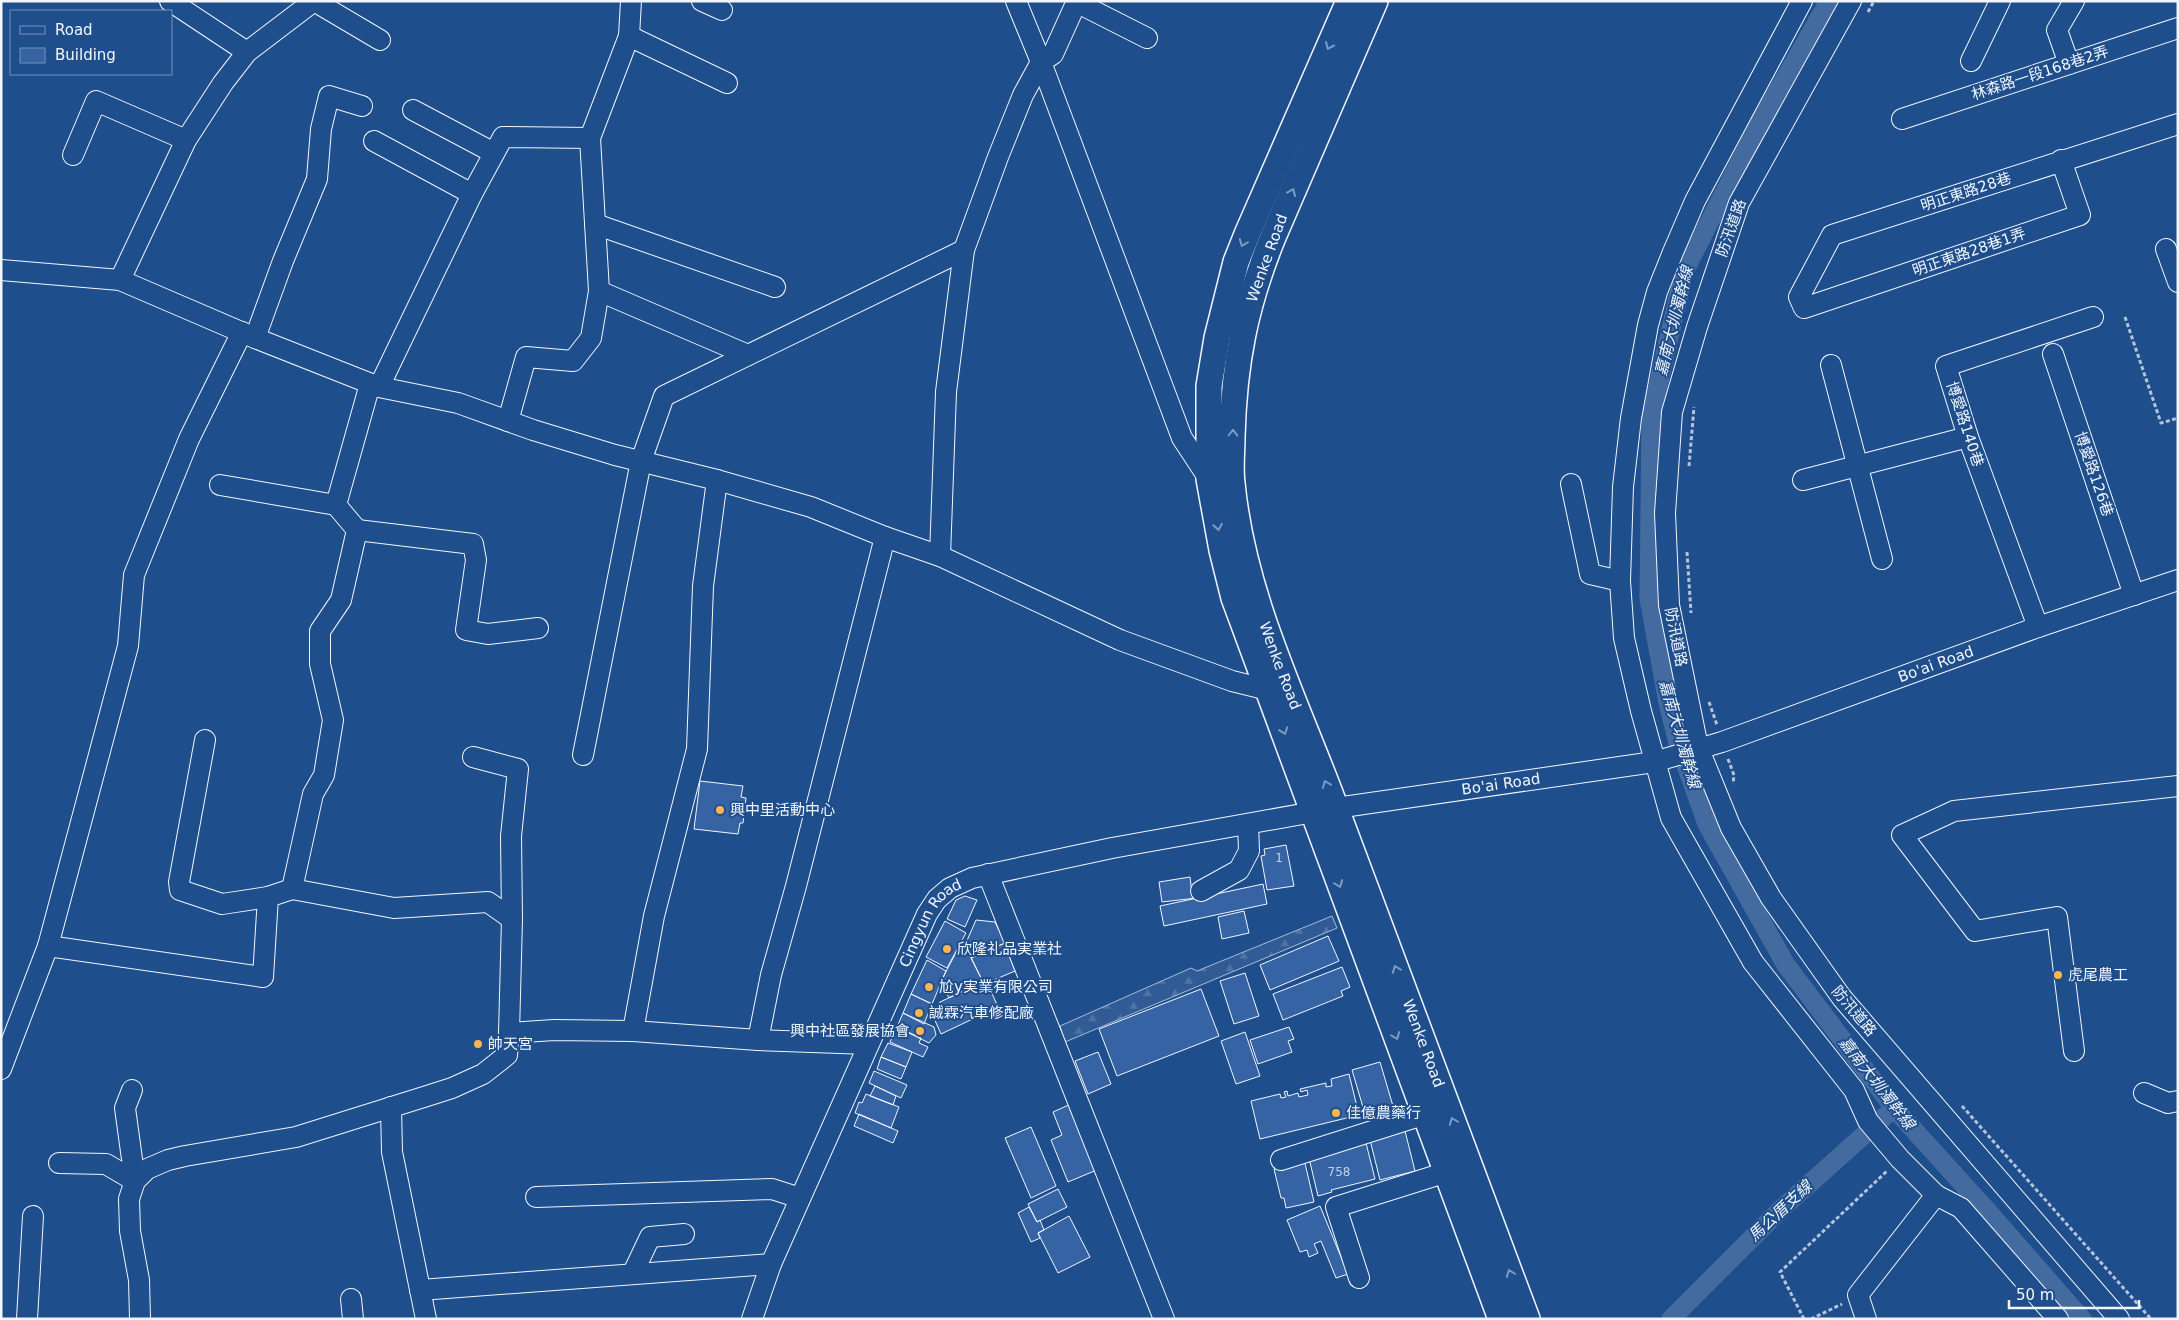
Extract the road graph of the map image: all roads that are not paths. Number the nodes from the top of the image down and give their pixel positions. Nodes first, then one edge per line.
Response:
1 (170, 1) edge
2 (314, 1) edge
3 (632, 1) edge
4 (702, 1) edge
5 (1016, 1) edge
6 (1375, 1) edge
7 (1802, 1) edge
8 (1851, 1) edge
9 (2000, 1) edge
10 (2074, 1) edge
11 (1076, 2) edge
12 (722, 10) dead end
13 (1352, 13) edge
14 (2178, 28) edge
15 (629, 36) junction
16 (1147, 38) dead end
17 (380, 40) dead end
18 (247, 52) junction
19 (1970, 61) dead end
20 (1041, 62) junction
21 (2069, 64) junction
22 (727, 83) dead end
23 (362, 106) dead end
24 (413, 110) dead end
25 (1902, 119) dead end
26 (2178, 124) edge
27 (590, 138) junction
28 (186, 140) junction
29 (374, 141) dead end
30 (494, 153) junction
31 (73, 155) dead end
32 (2061, 160) junction
33 (472, 194) junction
34 (595, 224) junction
35 (2166, 249) dead end
36 (964, 250) junction
37 (1, 270) edge
38 (120, 280) junction
39 (2178, 282) edge
40 (775, 287) dead end
41 (598, 291) junction
42 (1804, 308) joint
43 (2093, 317) dead end
44 (248, 335) junction
45 (2053, 354) dead end
46 (748, 355) junction
47 (1831, 365) dead end
48 (374, 386) junction
49 (508, 421) junction
50 (1968, 437) junction
51 (641, 461) junction
52 (1858, 466) junction
53 (717, 480) junction
54 (1220, 480) junction
55 (1804, 480) dead end
56 (1571, 484) dead end
57 (220, 485) dead end
58 (336, 505) junction
59 (357, 530) junction
60 (885, 537) junction
61 (940, 556) junction
62 (1882, 559) dead end
63 (2178, 580) edge
64 (1620, 581) junction
65 (2134, 595) junction
66 (2038, 627) junction
67 (538, 628) dead end
68 (1281, 693) junction
69 (205, 740) dead end
70 (1697, 751) junction
71 (583, 755) dead end
72 (473, 757) dead end
73 (1660, 761) junction
74 (2178, 786) edge
75 (1324, 810) junction
76 (1248, 824) junction
77 (988, 874) junction
78 (292, 889) junction
79 (1202, 891) dead end
80 (268, 897) junction
81 (512, 919) junction
82 (48, 946) junction
83 (633, 1031) junction
84 (509, 1033) junction
85 (758, 1040) junction
86 (868, 1044) junction
87 (2074, 1051) dead end
88 (1, 1069) edge
89 (132, 1090) dead end
90 (2144, 1093) dead end
91 (2178, 1101) edge
92 (391, 1107) junction
93 (1426, 1114) junction
94 (1281, 1160) dead end
95 (58, 1162) dead end
96 (1447, 1172) junction
97 (135, 1181) junction
98 (1936, 1196) junction
99 (536, 1197) dead end
100 (800, 1198) junction
101 (33, 1216) dead end
102 (684, 1234) dead end
103 (771, 1264) junction
104 (633, 1273) junction
105 (1359, 1278) dead end
106 (420, 1290) junction
107 (351, 1299) dead end
108 (27, 1319) edge
109 (140, 1319) edge
110 (353, 1319) edge
111 (426, 1319) edge
112 (752, 1319) edge
113 (1164, 1319) edge
114 (1501, 1319) edge
115 (1527, 1319) edge
116 (1866, 1319) edge
117 (2058, 1319) edge
118 (2119, 1319) edge

1 - 18 street
2 - 17 street
2 - 18 street
3 - 15 street
4 - 12 street
5 - 20 street
6 - 13 main road, Wenke Road
7 - 64 street
8 - 70 street, 防汛道路
9 - 19 street
10 - 21 street
11 - 16 street
11 - 20 street
13 - 54 main road, Wenke Road
14 - 21 street, 林森路一段168巷2弄
15 - 22 street
15 - 27 street
18 - 28 street
20 - 36 street
20 - 54 street
21 - 25 street, 林森路一段168巷2弄
23 - 44 street
24 - 30 street
26 - 32 street, 明正東路28巷
27 - 30 street
27 - 34 street
28 - 31 street
28 - 38 street
29 - 33 street
30 - 33 street
32 - 42 street, 明正東路28巷
32 - 42 street, 明正東路28巷1弄
33 - 48 street
34 - 40 street
34 - 41 street
35 - 39 street
36 - 46 street
36 - 61 street
37 - 38 street
38 - 44 street
41 - 46 street
41 - 49 street
43 - 50 street, 博愛路140巷
44 - 48 street
44 - 82 street
45 - 65 street, 博愛路126巷
46 - 51 street
47 - 52 street
48 - 49 street
48 - 58 street
49 - 51 street
50 - 52 street
50 - 66 street, 博愛路140巷
51 - 53 street
51 - 71 street
52 - 55 street
52 - 62 street
53 - 60 street
53 - 83 street
54 - 68 main road, Wenke Road
56 - 64 street
57 - 58 street
58 - 59 street
59 - 67 street
59 - 78 street
60 - 61 street
60 - 85 street
61 - 68 street
63 - 65 street, Bo'ai Road
64 - 73 street
65 - 66 street, Bo'ai Road
66 - 70 street, Bo'ai Road
68 - 75 main road, Wenke Road
69 - 80 street
70 - 73 street, Bo'ai Road
70 - 118 street, 防汛道路
72 - 81 street
73 - 75 street, Bo'ai Road
73 - 98 street
74 - 87 street
75 - 76 street, Cingyun Road
75 -> 93 main road, Wenke Road
115 -> 75 main road, Wenke Road
76 - 77 street, Cingyun Road
76 - 79 street
77 - 86 street, Cingyun Road
77 - 113 street
78 - 80 street
78 - 81 street
80 - 82 street
81 - 84 street
82 - 88 street
83 - 84 street
83 - 85 street
84 - 92 street
85 - 86 street
86 - 100 street, Cingyun Road
89 - 97 street
90 - 91 street
92 - 97 street
92 - 106 street
93 - 94 street
93 - 96 main road, Wenke Road
95 - 97 street
96 - 105 street
96 - 114 main road, Wenke Road
97 - 109 street
98 - 116 street
98 - 117 street
99 - 100 street
100 - 103 street, Cingyun Road
101 - 108 street
102 - 104 street
103 - 104 street
103 - 112 street, Cingyun Road
104 - 106 street
106 - 111 street
107 - 110 street

